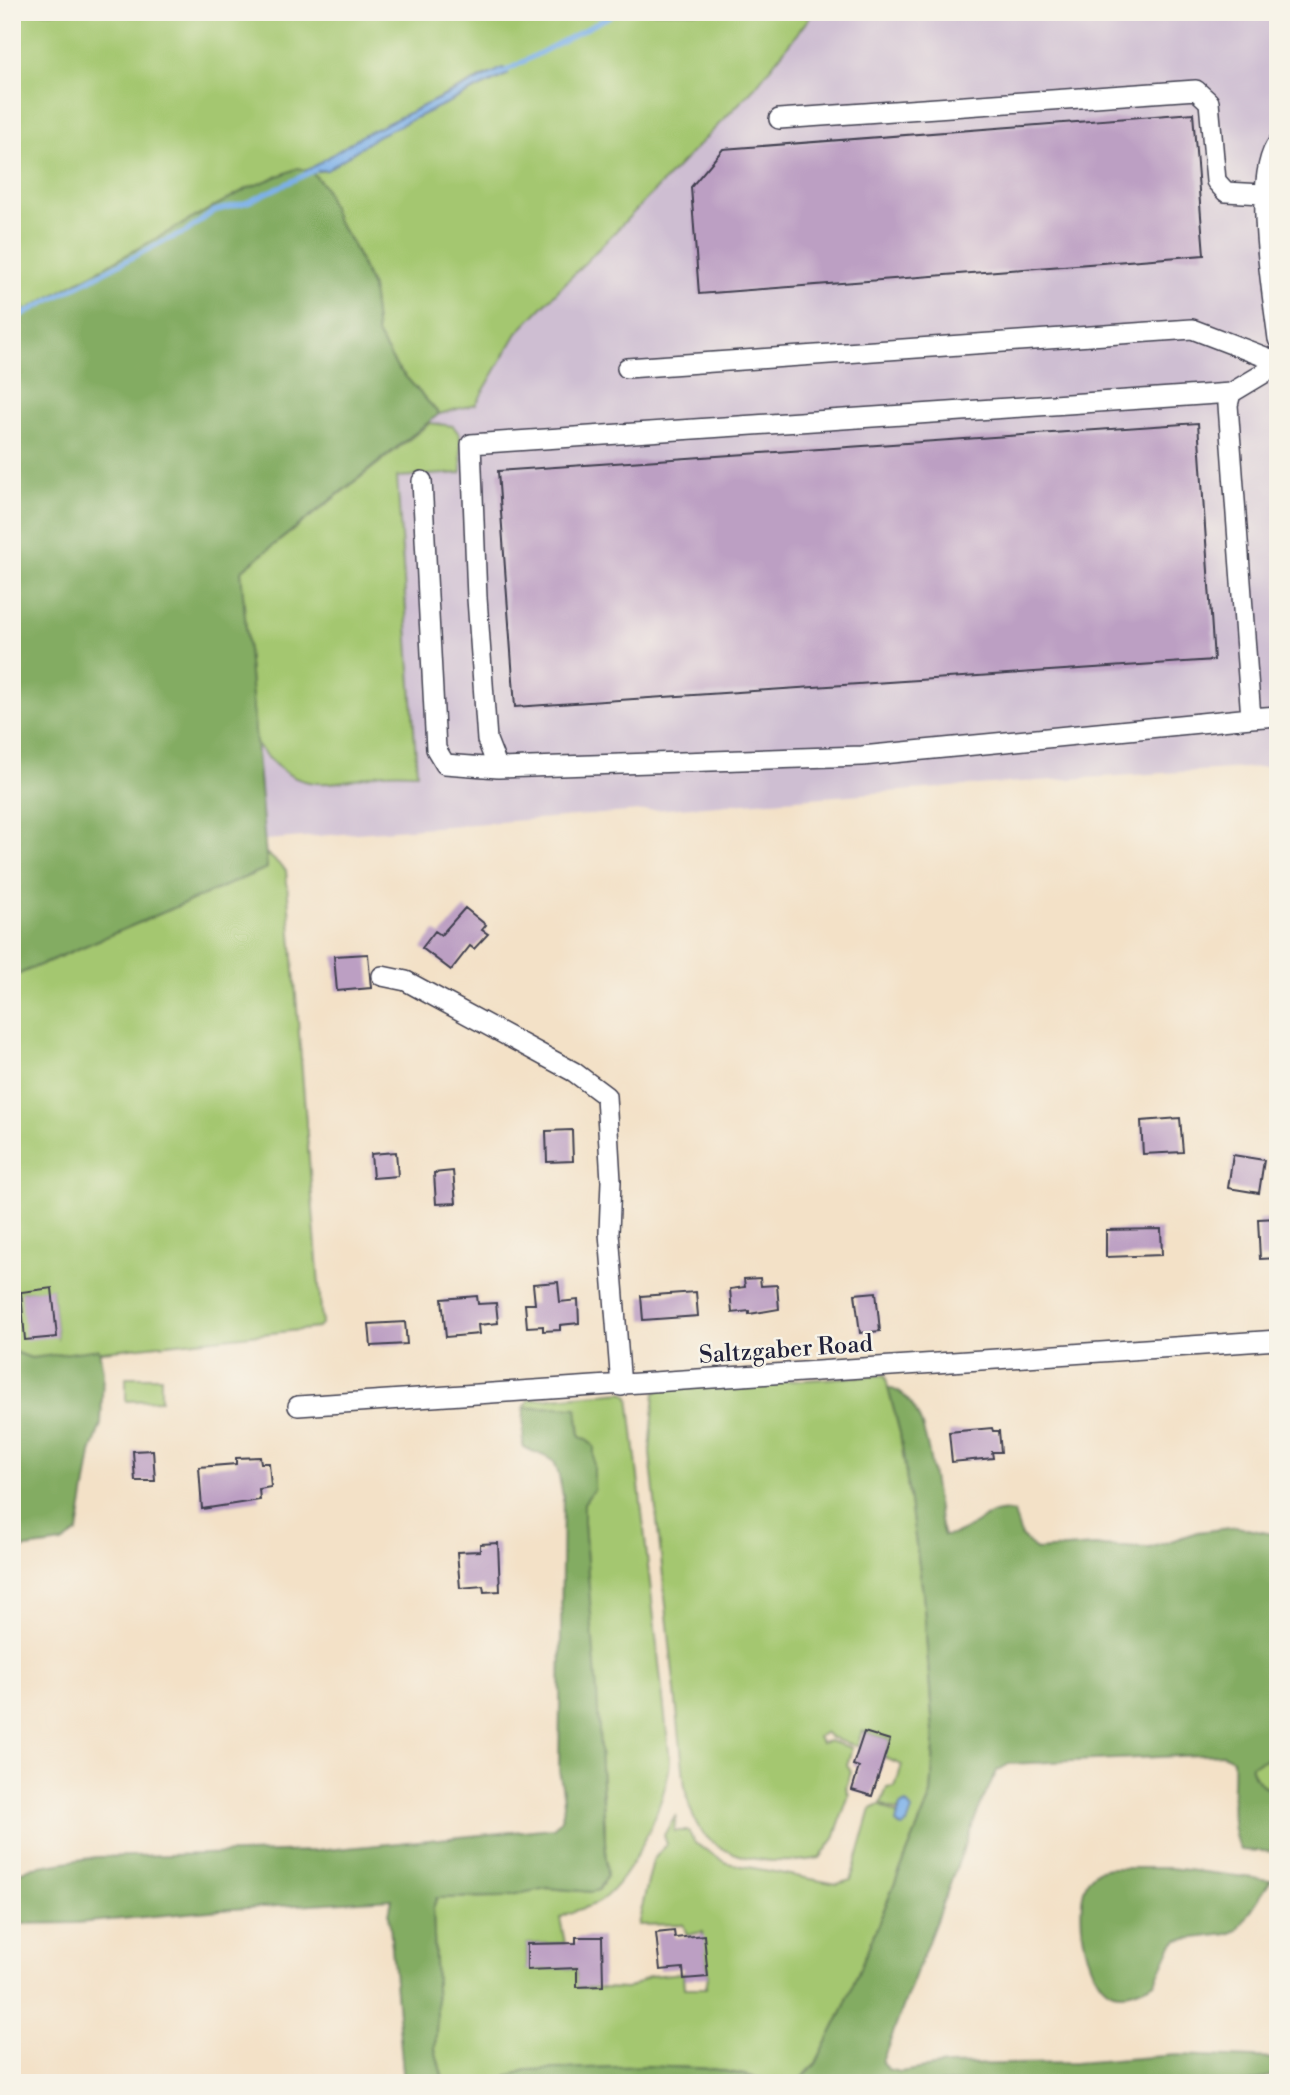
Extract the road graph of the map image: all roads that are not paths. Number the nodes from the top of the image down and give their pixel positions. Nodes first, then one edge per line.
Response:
1 (779, 119) dead end
2 (1278, 143) edge
3 (1263, 194) junction
4 (1278, 340) edge
5 (1278, 363) edge
6 (627, 368) dead end
7 (1231, 393) junction
8 (422, 481) dead end
9 (1278, 716) edge
10 (1251, 718) junction
11 (498, 768) junction
12 (382, 976) dead end
13 (1278, 1340) edge
14 (621, 1386) junction
15 (299, 1406) dead end

1 - 3 street
2 - 3 street
3 - 4 street
5 - 6 street
5 - 7 street
7 - 10 street
7 - 11 street
8 - 11 street
9 - 10 street
10 - 11 street
12 - 14 street
13 - 14 street, Saltzgaber Road
14 - 15 street, Saltzgaber Road

